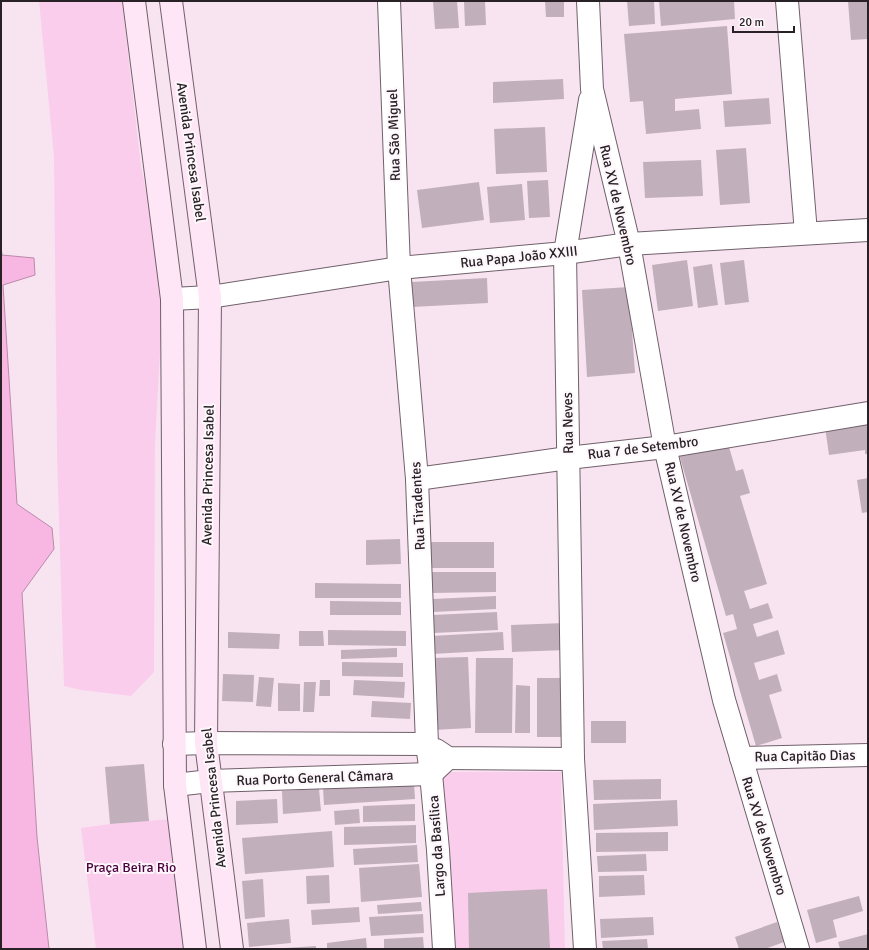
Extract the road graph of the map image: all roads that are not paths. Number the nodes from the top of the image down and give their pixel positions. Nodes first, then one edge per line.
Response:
1 (134, 1) edge
2 (171, 1) edge
3 (389, 1) edge
4 (588, 1) edge
5 (788, 1) edge
6 (592, 89) junction
7 (868, 230) edge
8 (806, 234) junction
9 (629, 244) junction
10 (566, 253) junction
11 (399, 268) junction
12 (210, 296) junction
13 (172, 299) junction
14 (868, 413) edge
15 (665, 447) junction
16 (568, 458) junction
17 (417, 479) junction
18 (206, 743) junction
19 (174, 744) junction
20 (427, 744) junction
21 (868, 755) edge
22 (448, 758) junction
23 (741, 758) junction
24 (573, 759) junction
25 (432, 774) junction
26 (210, 781) junction
27 (175, 785) junction
28 (195, 949) edge
29 (232, 949) edge
30 (444, 949) edge
31 (585, 949) edge
32 (798, 949) edge

1 - 13 main road
2 - 12 main road, Avenida Princesa Isabel
3 - 11 street, Rua São Miguel
4 - 6 street
5 - 8 street
6 - 9 street, Rua XV de Novembro
6 - 10 street, Rua Neves
7 - 8 street, Rua Papa João XXIII
8 - 9 street, Rua Papa João XXIII
9 - 10 street, Rua Papa João XXIII
9 - 15 street, Rua XV de Novembro
10 - 11 street, Rua Papa João XXIII
10 - 16 street, Rua Neves
11 - 12 street, Rua Papa João XXIII
11 - 17 street, Rua Tiradentes
12 - 13 street, Rua Papa João XXIII
12 - 18 main road, Avenida Princesa Isabel
13 - 19 main road
14 - 15 street, Rua 7 de Setembro
15 - 16 street, Rua 7 de Setembro
15 - 23 street, Rua XV de Novembro
16 - 17 street, Rua 7 de Setembro
16 - 24 street, Rua Neves
17 - 20 street, Rua Tiradentes
18 - 19 street
18 - 20 street
18 - 26 main road, Avenida Princesa Isabel
19 - 27 main road
20 - 22 street
20 - 25 street, Largo da Basílica
21 - 23 street, Rua Capitão Dias
22 - 24 street
22 - 25 street
23 - 32 street, Rua XV de Novembro
24 - 31 street
25 - 26 street, Rua Porto General Câmara
25 - 30 street, Largo da Basílica
26 - 27 street, Rua Porto General Câmara
26 - 29 main road, Avenida Princesa Isabel
27 - 28 main road

